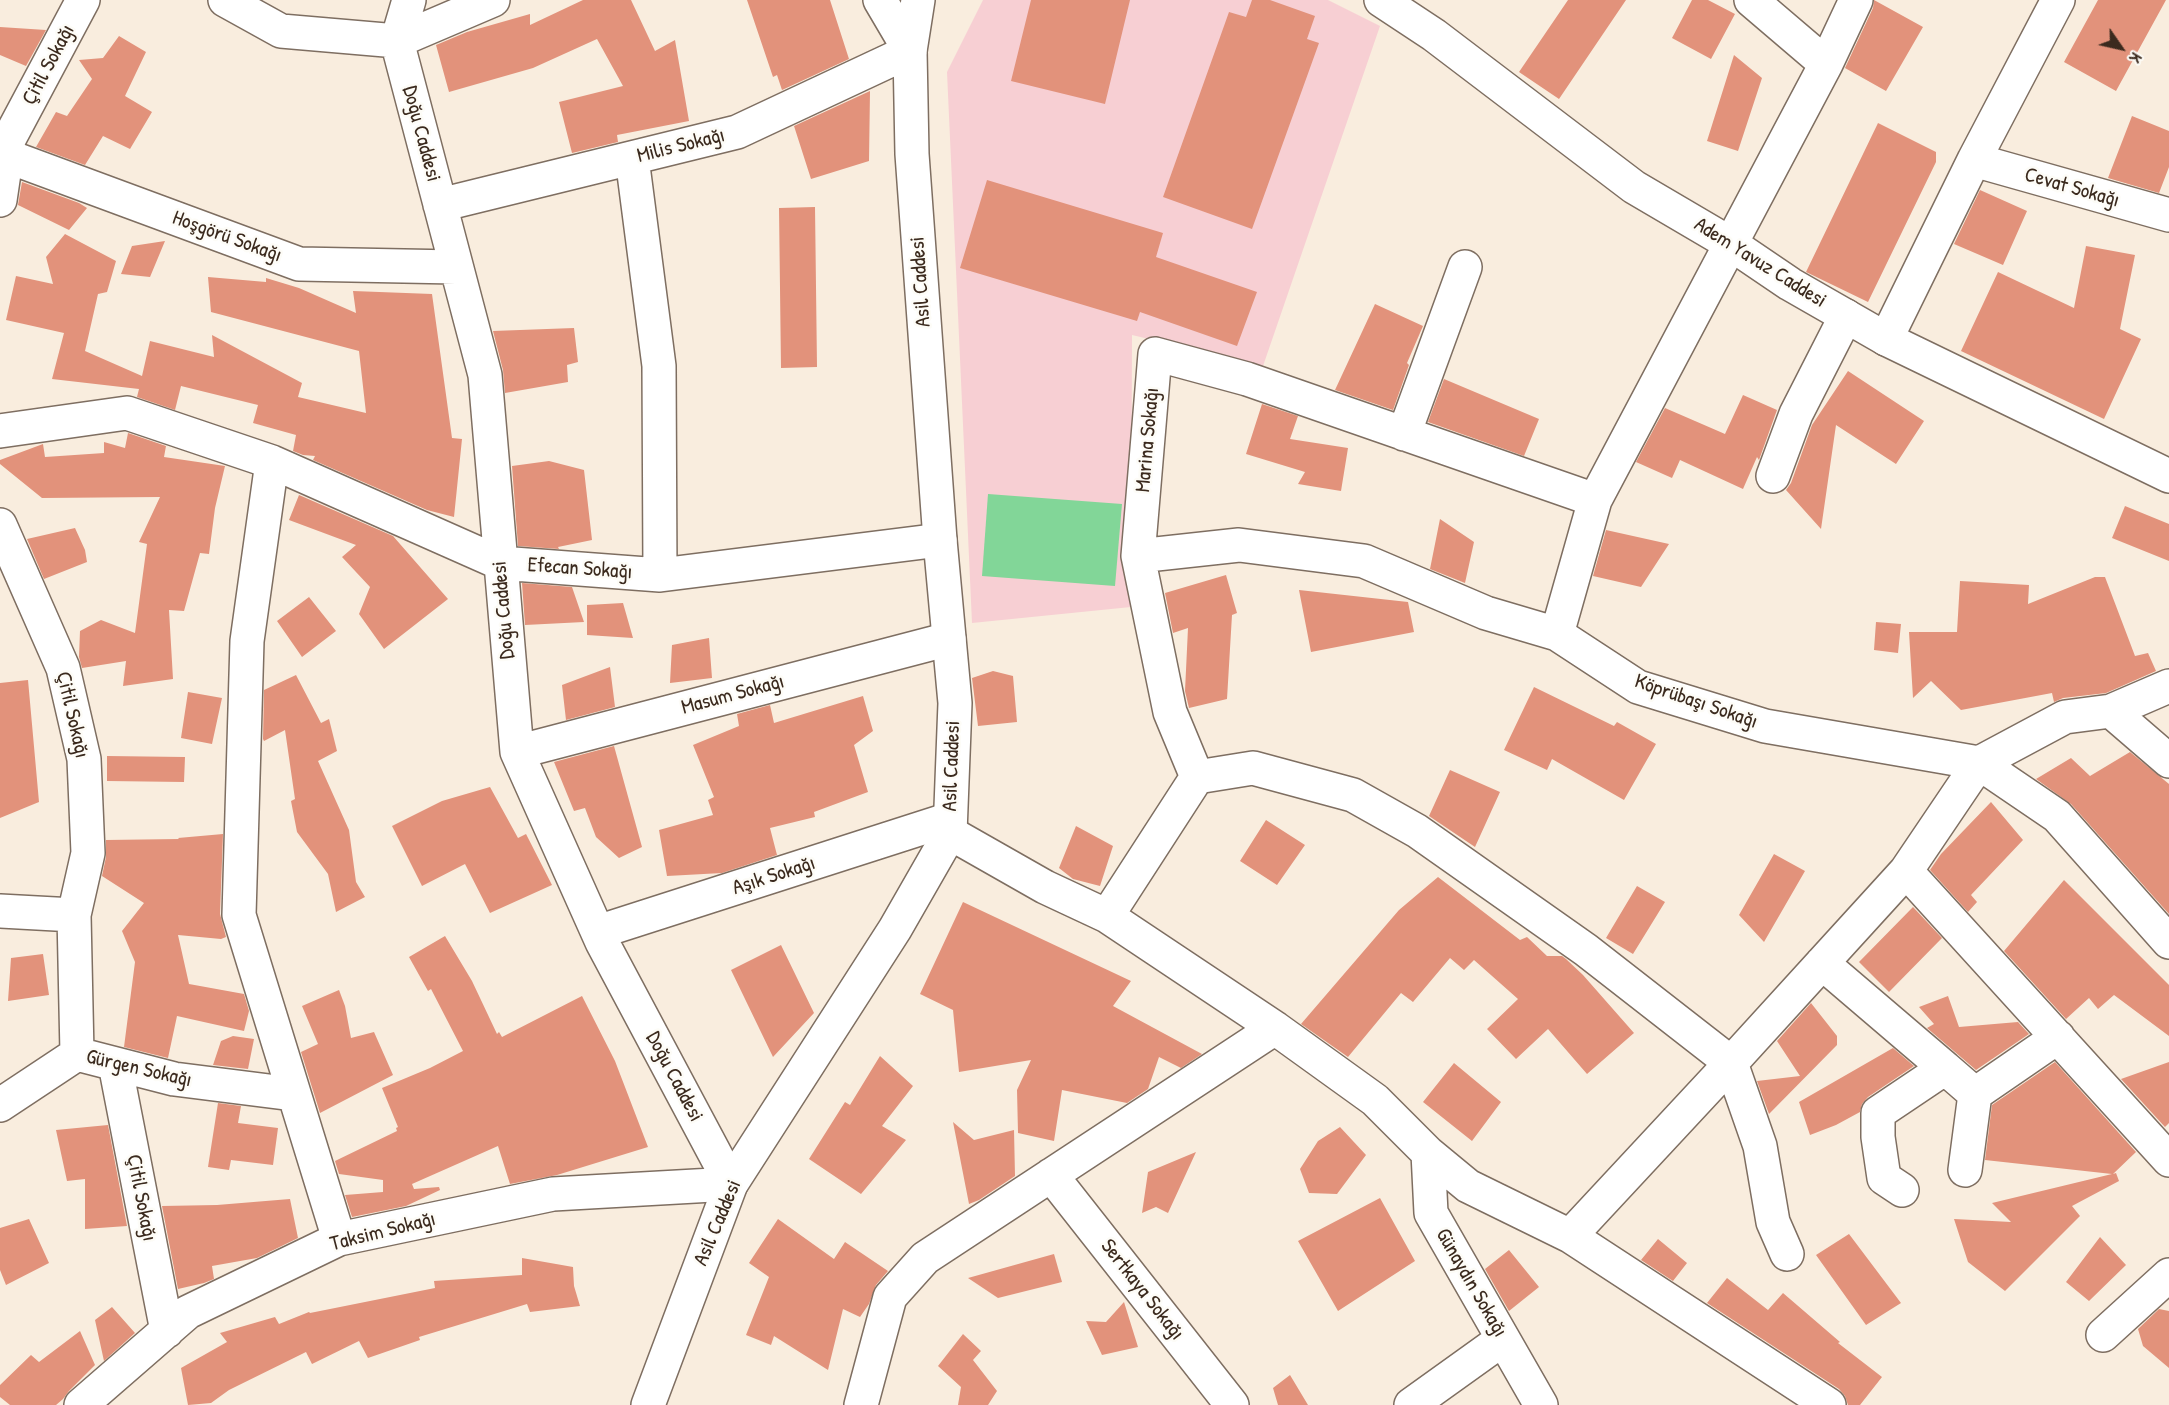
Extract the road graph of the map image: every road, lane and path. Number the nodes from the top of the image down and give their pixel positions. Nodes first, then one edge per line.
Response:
1 (83, 0) edge
2 (225, 0) edge
3 (409, 0) edge
4 (493, 0) edge
5 (880, 0) edge
6 (918, 0) edge
7 (1381, 0) edge
8 (1751, 0) edge
9 (1856, 0) edge
10 (2058, 0) edge
11 (397, 41) junction
12 (910, 51) junction
13 (1826, 64) junction
14 (7, 156) junction
15 (632, 158) junction
16 (1974, 160) junction
17 (0, 200) edge
18 (440, 206) junction
19 (2169, 215) edge
20 (1731, 244) junction
21 (456, 267) junction
22 (1465, 267) dead end
23 (1846, 316) junction
24 (1886, 339) junction
25 (0, 431) edge
26 (1404, 434) junction
27 (272, 462) junction
28 (1773, 476) dead end
29 (2169, 476) edge
30 (1595, 500) junction
31 (0, 525) edge
32 (940, 540) junction
33 (1138, 556) junction
34 (500, 563) junction
35 (660, 575) junction
36 (1557, 634) junction
37 (949, 639) junction
38 (2169, 686) edge
39 (2111, 711) junction
40 (517, 752) junction
41 (2169, 761) edge
42 (1979, 763) junction
43 (1197, 777) junction
44 (950, 826) junction
45 (1906, 871) junction
46 (0, 911) edge
47 (74, 915) junction
48 (1107, 916) junction
49 (598, 932) junction
50 (2169, 942) edge
51 (1822, 963) junction
52 (1275, 1028) junction
53 (2058, 1036) junction
54 (77, 1054) junction
55 (1731, 1063) junction
56 (116, 1064) junction
57 (1945, 1068) junction
58 (293, 1094) junction
59 (1975, 1094) junction
60 (0, 1105) edge
61 (1428, 1153) junction
62 (2169, 1160) edge
63 (1965, 1170) dead end
64 (1051, 1175) junction
65 (731, 1184) junction
66 (1902, 1190) dead end
67 (1570, 1236) junction
68 (339, 1239) junction
69 (1787, 1254) dead end
70 (2169, 1275) edge
71 (167, 1331) junction
72 (2103, 1335) dead end
73 (1503, 1339) junction
74 (863, 1404) edge
75 (81, 1405) edge
76 (648, 1405) edge
77 (1232, 1405) edge
78 (1411, 1405) edge
79 (1541, 1405) edge
80 (1829, 1405) edge

1 - 14 street, Çitil Sokağı
2 - 11 street
3 - 11 street
4 - 11 street
5 - 12 street, Asil Caddesi
6 - 12 street, Asil Caddesi
7 - 20 street, Adem Yavuz Caddesi
8 - 13 street
9 - 13 street
10 - 16 street
11 - 18 street, Doğu Caddesi
12 - 15 street, Milis Sokağı
12 - 32 street, Asil Caddesi
13 - 20 street
14 - 17 street, Çitil Sokağı
14 - 21 street, Hoşgörü Sokağı
15 - 18 street, Milis Sokağı
15 - 35 street
16 - 19 street, Cevat Sokağı
16 - 24 street
18 - 21 street, Doğu Caddesi
20 - 23 street, Adem Yavuz Caddesi
20 - 30 street
21 - 34 street, Doğu Caddesi
22 - 26 street
23 - 24 street, Adem Yavuz Caddesi
23 - 28 street
24 - 29 street, Adem Yavuz Caddesi
25 - 27 street, Efecan Sokağı
26 - 30 street, Marina Sokağı
26 - 33 street, Marina Sokağı
27 - 34 street, Efecan Sokağı
27 - 58 street
30 - 36 street
31 - 47 street, Çitil Sokağı
32 - 35 street, Efecan Sokağı
32 - 37 street, Asil Caddesi
33 - 36 street, Köprübaşı Sokağı
33 - 43 street, Marina Sokağı
34 - 35 street, Efecan Sokağı
34 - 40 street, Doğu Caddesi
36 - 42 street, Köprübaşı Sokağı
37 - 40 street, Masum Sokağı
37 - 44 street, Asil Caddesi
38 - 39 street
39 - 41 street
39 - 42 street
40 - 49 street, Doğu Caddesi
42 - 45 street
42 - 50 street, Köprübaşı Sokağı
43 - 48 street
43 - 55 street
44 - 48 street
44 - 49 street, Aşık Sokağı
44 - 65 street, Asil Caddesi
45 - 51 street
45 - 53 street
46 - 47 street
47 - 54 street, Çitil Sokağı
48 - 52 street
49 - 65 street, Doğu Caddesi
51 - 55 street
51 - 57 street
52 - 61 street
52 - 64 street
53 - 59 street
53 - 62 street
54 - 56 street, Gürgen Sokağı
54 - 60 street, Gürgen Sokağı
55 - 67 street
55 - 69 street
56 - 58 street, Gürgen Sokağı
56 - 71 street, Çitil Sokağı
57 - 59 street
57 - 66 street
58 - 68 street
59 - 63 street
61 - 67 street
61 - 73 street, Günaydın Sokağı
64 - 74 street
64 - 77 street, Sertkaya Sokağı
65 - 68 street, Taksim Sokağı
65 - 76 street, Asil Caddesi
67 - 80 street
68 - 71 street, Taksim Sokağı
70 - 72 street
71 - 75 street, Taksim Sokağı
73 - 78 street
73 - 79 street, Günaydın Sokağı

